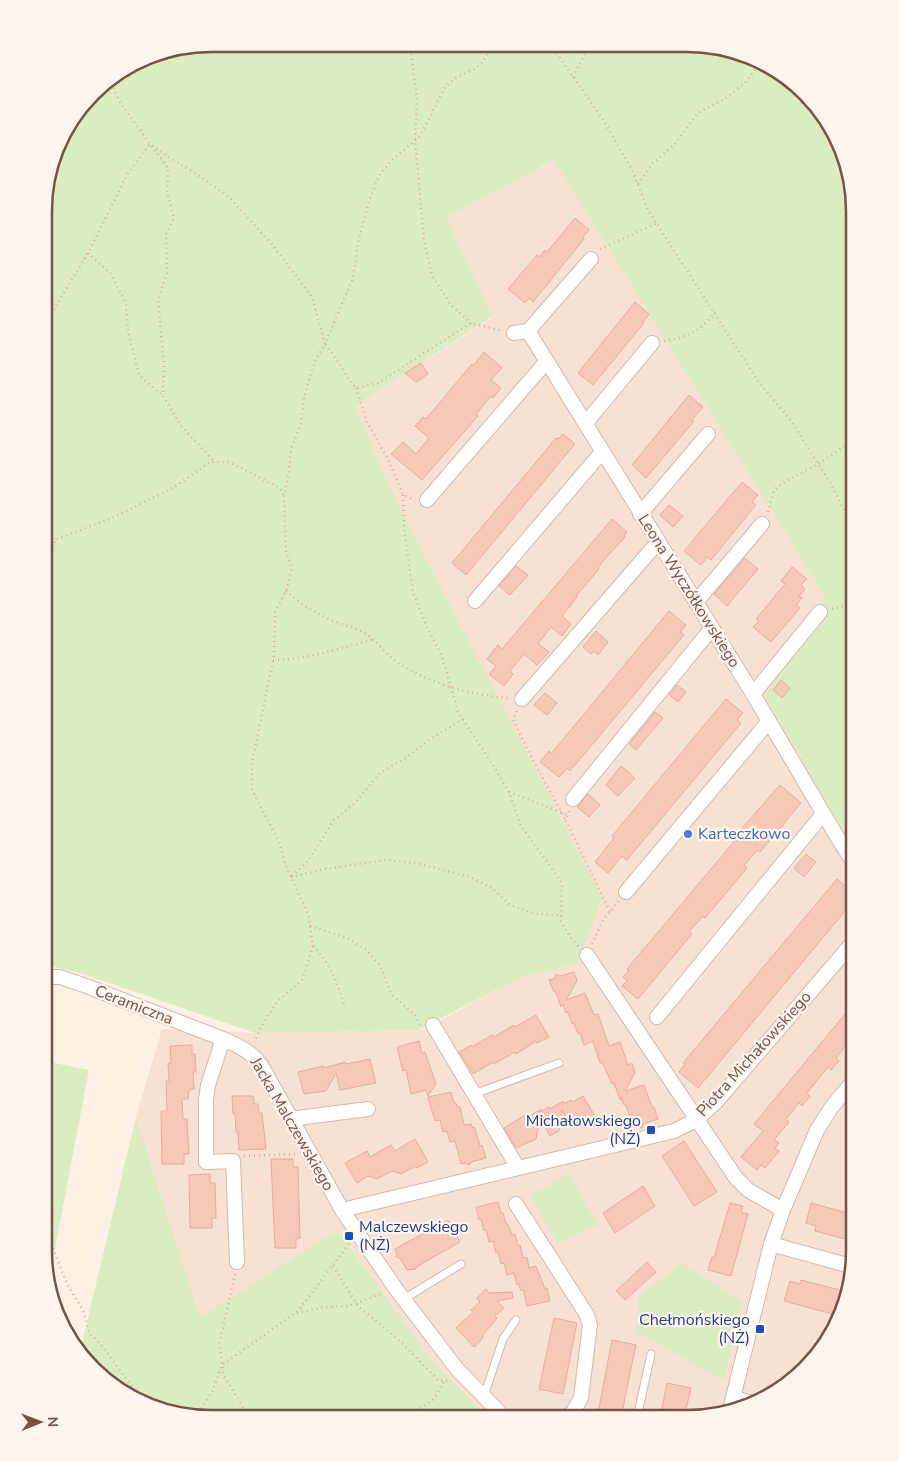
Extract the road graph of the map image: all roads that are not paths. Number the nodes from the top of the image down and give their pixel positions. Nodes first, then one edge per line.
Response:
1 (591, 259) road end
2 (652, 343) road end
3 (546, 362) junction
4 (584, 424) junction
5 (708, 434) dead end
6 (602, 452) junction
7 (427, 500) road end
8 (640, 514) junction
9 (762, 524) road end
10 (658, 542) junction
11 (475, 601) dead end
12 (696, 602) junction
13 (820, 612) road end
14 (712, 628) junction
15 (753, 694) junction
16 (522, 699) road end
17 (769, 721) junction
18 (573, 799) road end
19 (823, 814) junction
20 (846, 851) edge
21 (626, 892) road end
22 (846, 950) edge
23 (587, 955) road end
24 (52, 977) edge
25 (657, 1017) dead end
26 (428, 1029) road end
27 (223, 1039) junction
28 (559, 1063) dead end
29 (846, 1090) edge
30 (474, 1094) junction
31 (368, 1109) dead end
32 (290, 1119) junction
33 (696, 1120) junction
34 (518, 1168) junction
35 (516, 1204) dead end
36 (342, 1210) junction
37 (784, 1210) junction
38 (771, 1244) junction
39 (237, 1262) road end
40 (461, 1264) dead end
41 (845, 1265) edge
42 (400, 1294) junction
43 (516, 1320) dead end
44 (651, 1354) dead end
45 (484, 1396) junction
46 (732, 1403) edge
47 (498, 1410) edge
48 (574, 1410) edge
49 (640, 1410) edge

1 - 3 street, Leona Wyczółkowskiego
2 - 4 street
3 - 4 street, Leona Wyczółkowskiego
3 - 7 street
4 - 6 street, Leona Wyczółkowskiego
5 - 8 street
6 - 8 street, Leona Wyczółkowskiego
6 - 11 street
8 - 10 street, Leona Wyczółkowskiego
9 - 12 street
10 - 12 street, Leona Wyczółkowskiego
10 - 16 street
12 - 14 street, Leona Wyczółkowskiego
13 - 15 street
14 - 15 street, Leona Wyczółkowskiego
14 - 18 street
15 - 17 street, Leona Wyczółkowskiego
17 - 19 street, Leona Wyczółkowskiego
17 - 21 street
19 - 20 street, Leona Wyczółkowskiego
19 - 25 street
22 - 33 street, Piotra Michałowskiego
23 - 33 street
24 - 27 street, Ceramiczna
26 - 30 street
27 - 32 street, Jacka Malczewskiego
27 - 39 street
28 - 30 lane
29 - 37 street
30 - 34 street
31 - 32 street
32 - 36 street, Jacka Malczewskiego
33 - 34 street, Piotra Michałowskiego
33 - 37 street
34 - 36 street, Piotra Michałowskiego
35 - 48 street
36 - 42 street, Jacka Malczewskiego
37 - 38 street
38 - 41 street
38 - 46 street
40 - 42 lane
42 - 45 street, Jacka Malczewskiego
43 - 45 lane
44 - 49 lane
45 - 47 street, Jacka Malczewskiego

